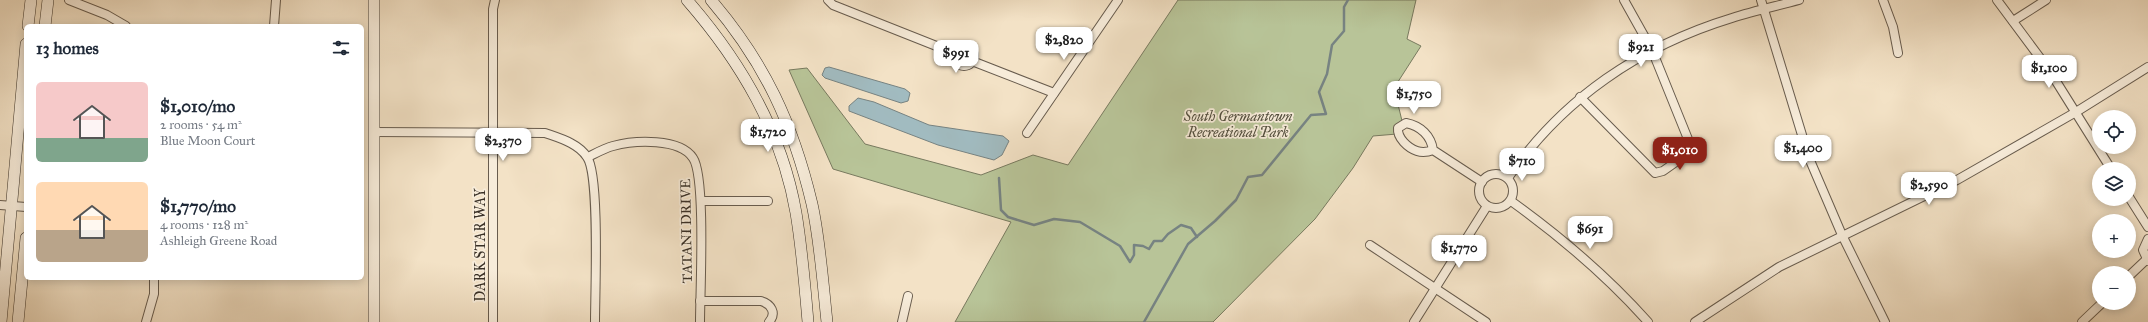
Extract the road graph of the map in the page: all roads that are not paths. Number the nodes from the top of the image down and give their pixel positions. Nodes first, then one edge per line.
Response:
1 (32, 0) edge
2 (48, 0) edge
3 (69, 0) edge
4 (374, 0) edge
5 (495, 0) edge
6 (687, 0) edge
7 (710, 0) edge
8 (828, 0) edge
9 (1118, 0) edge
10 (1624, 0) edge
11 (1761, 0) edge
12 (1799, 0) edge
13 (1883, 0) edge
14 (1997, 0) edge
15 (2046, 0) edge
16 (274, 1) edge
17 (1765, 10) junction
18 (2013, 20) junction
19 (28, 24) edge
20 (45, 24) edge
21 (123, 24) edge
22 (274, 24) edge
23 (1652, 50) junction
24 (954, 53) junction
25 (1898, 53) dead end
26 (24, 59) edge
27 (972, 61) junction
28 (2148, 67) edge
29 (1054, 93) junction
30 (1580, 97) junction
31 (2076, 112) junction
32 (374, 132) junction
33 (1027, 133) dead end
34 (492, 134) junction
35 (1433, 150) junction
36 (588, 157) junction
37 (2108, 162) edge
38 (1508, 178) junction
39 (1482, 182) junction
40 (701, 201) junction
41 (768, 201) dead end
42 (1511, 201) junction
43 (5, 205) edge
44 (1487, 206) junction
45 (2135, 206) edge
46 (24, 207) edge
47 (2148, 227) edge
48 (1842, 235) junction
49 (2148, 238) edge
50 (1370, 245) dead end
51 (24, 259) edge
52 (2147, 260) edge
53 (2136, 270) edge
54 (154, 280) edge
55 (1436, 288) junction
56 (908, 296) dead end
57 (700, 301) junction
58 (2095, 310) edge
59 (1, 322) edge
60 (18, 322) edge
61 (146, 322) edge
62 (374, 322) edge
63 (493, 322) edge
64 (595, 322) edge
65 (700, 322) edge
66 (769, 322) edge
67 (808, 322) edge
68 (827, 322) edge
69 (902, 322) edge
70 (1414, 322) edge
71 (1486, 322) edge
72 (1648, 322) edge
73 (1695, 322) edge
74 (1885, 322) edge
75 (2082, 322) edge

1 - 19 main road
2 - 20 main road
3 - 21 street
4 - 32 main road
5 - 34 street, DARK STAR WAY
6 - 67 main road
7 - 68 main road
8 - 24 street
9 - 29 street
10 - 23 street
11 - 17 street
12 - 17 street
13 - 25 street
14 - 18 street
15 - 18 street
16 - 22 street
17 - 23 street
17 - 48 street
18 - 31 street
23 - 30 street
23 - 30 street
24 - 27 street
24 - 27 street
26 - 43 main road
27 - 29 street
28 - 31 street
29 - 33 street
30 - 38 street
31 - 37 street
31 - 48 street
32 - 34 street
32 - 62 main road
34 - 36 street
34 - 63 street, DARK STAR WAY
35 - 35 street
35 - 39 street
36 - 40 street, TATANI DRIVE
36 - 64 street
38 - 39 street
38 - 42 street
39 - 44 street
40 - 41 street
40 - 57 street, TATANI DRIVE
42 - 44 street
42 - 72 street
43 - 46 street
43 - 59 main road
44 - 55 street
45 - 47 street
48 - 73 street
48 - 74 street
49 - 52 street
50 - 55 street
51 - 60 main road
52 - 53 street
54 - 61 street
55 - 70 street
55 - 71 street
56 - 69 street
57 - 65 street, TATANI DRIVE
57 - 66 street
58 - 75 street

